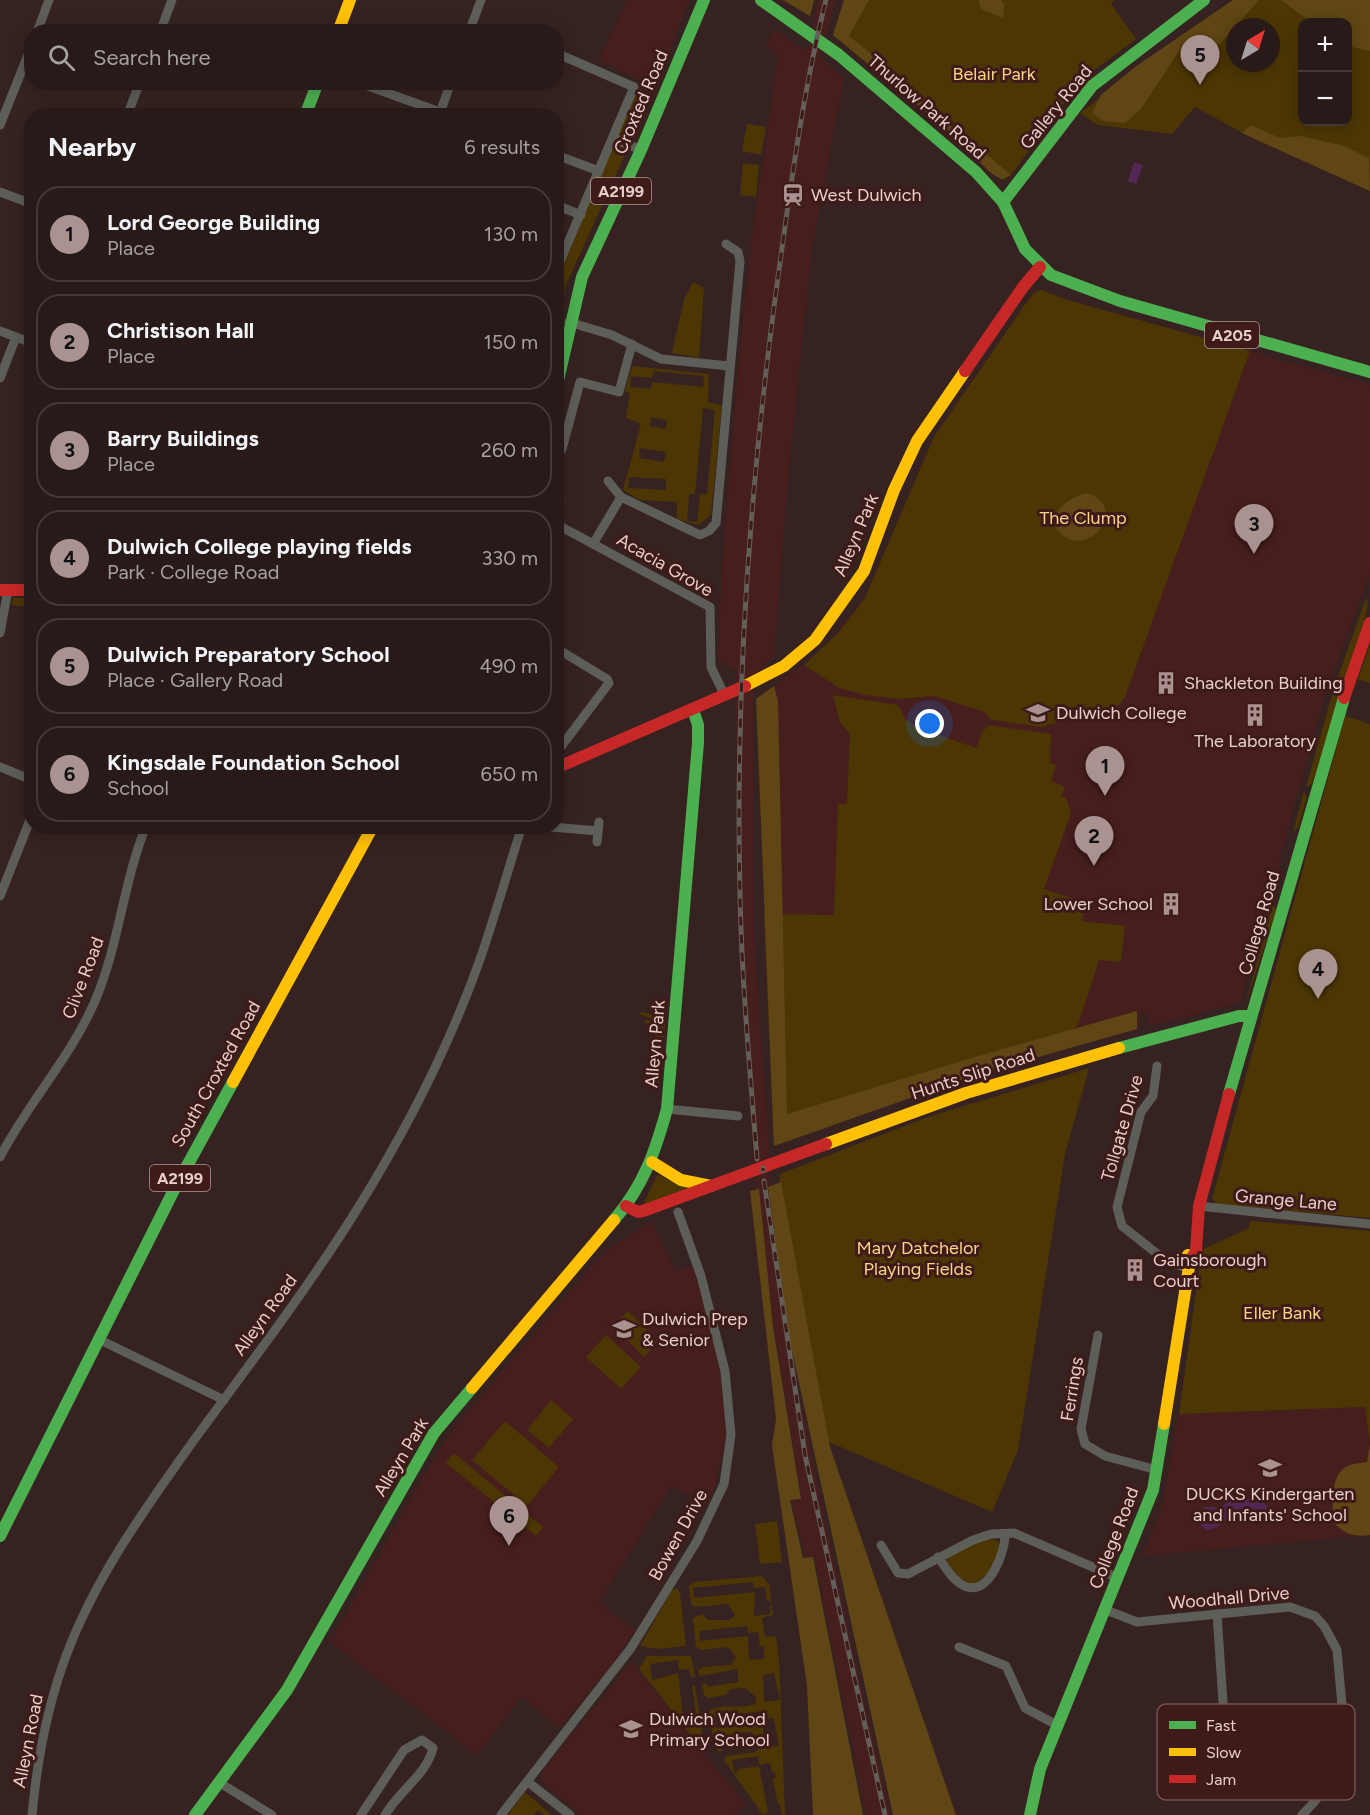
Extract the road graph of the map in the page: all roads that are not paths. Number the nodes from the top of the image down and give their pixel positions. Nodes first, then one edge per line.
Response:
1 (49, 0) edge
2 (172, 0) edge
3 (350, 0) edge
4 (480, 0) edge
5 (704, 0) edge
6 (761, 0) edge
7 (1204, 0) edge
8 (40, 24) edge
9 (163, 24) edge
10 (341, 24) edge
11 (472, 24) edge
12 (564, 56) edge
13 (24, 65) edge
14 (137, 90) edge
15 (315, 90) edge
16 (378, 90) edge
17 (448, 90) edge
18 (130, 108) edge
19 (308, 108) edge
20 (424, 108) edge
21 (442, 108) edge
22 (0, 125) edge
23 (613, 138) junction
24 (641, 150) junction
25 (564, 158) edge
26 (599, 171) junction
27 (0, 192) edge
28 (24, 201) edge
29 (1003, 202) junction
30 (564, 208) edge
31 (581, 214) junction
32 (564, 244) edge
33 (726, 244) dead end
34 (1040, 267) junction
35 (570, 322) junction
36 (0, 331) edge
37 (564, 335) edge
38 (16, 337) junction
39 (24, 340) edge
40 (632, 344) junction
41 (729, 366) junction
42 (1370, 372) edge
43 (0, 378) edge
44 (564, 442) edge
45 (608, 482) dead end
46 (621, 497) junction
47 (564, 528) edge
48 (593, 544) junction
49 (4, 590) edge
50 (24, 590) edge
51 (1369, 628) edge
52 (0, 633) edge
53 (564, 653) edge
54 (725, 696) junction
55 (693, 710) junction
56 (564, 743) edge
57 (564, 765) edge
58 (0, 767) edge
59 (24, 777) edge
60 (564, 826) edge
61 (24, 834) edge
62 (143, 834) edge
63 (369, 834) edge
64 (519, 834) edge
65 (597, 842) dead end
66 (0, 896) edge
67 (1250, 1016) junction
68 (1156, 1066) dead end
69 (667, 1109) junction
70 (738, 1116) dead end
71 (0, 1135) edge
72 (8, 1142) junction
73 (0, 1157) edge
74 (652, 1162) junction
75 (713, 1187) junction
76 (626, 1206) junction
77 (1199, 1206) junction
78 (678, 1212) dead end
79 (1370, 1224) edge
80 (1189, 1265) junction
81 (1098, 1335) dead end
82 (98, 1339) junction
83 (224, 1400) junction
84 (1157, 1470) junction
85 (1005, 1535) junction
86 (0, 1536) edge
87 (881, 1545) dead end
88 (938, 1557) junction
89 (1118, 1578) junction
90 (1106, 1610) junction
91 (1217, 1614) junction
92 (960, 1647) dead end
93 (1224, 1704) edge
94 (1342, 1704) edge
95 (1058, 1725) junction
96 (528, 1782) junction
97 (220, 1783) junction
98 (1315, 1800) edge
99 (32, 1815) edge
100 (195, 1815) edge
101 (272, 1815) edge
102 (361, 1815) edge
103 (385, 1815) edge
104 (501, 1815) edge
105 (570, 1815) edge
106 (1030, 1815) edge
107 (1302, 1815) edge

1 - 8 street
2 - 9 street
3 - 10 main road
4 - 11 street
5 - 24 main road, Croxted Road / A2199
6 - 29 main road, Thurlow Park Road / A205
7 - 29 main road, Gallery Road
12 - 23 street
13 - 22 street
14 - 18 street
15 - 19 main road
16 - 20 street
17 - 21 street
23 - 24 street
23 - 26 street
24 - 35 main road, Croxted Road / A2199
25 - 26 street
26 - 31 street
27 - 28 street
29 - 34 main road, Thurlow Park Road / A205
30 - 31 street
31 - 32 street
33 - 41 street
34 - 42 main road, A205
34 - 54 main road, Alleyn Park
35 - 37 main road, Croxted Road / A2199
35 - 40 street
36 - 38 street
38 - 39 street
38 - 43 street
40 - 41 street
40 - 44 street
41 - 46 street
45 - 46 street
46 - 48 street
47 - 48 street, Acacia Grove
48 - 54 street, Acacia Grove
49 - 50 main road
49 - 52 street
51 - 67 main road, College Road
53 - 56 street
54 - 55 main road, Alleyn Park
55 - 57 main road
55 - 69 main road, Alleyn Park
58 - 59 street
60 - 65 street
61 - 66 street
62 - 72 street, Clive Road
63 - 82 main road, South Croxted Road / A2199
64 - 83 street, Alleyn Road
67 - 75 main road, Hunts Slip Road
67 - 77 main road, College Road
68 - 80 street, Tollgate Drive
69 - 70 street
69 - 74 main road, Alleyn Park
71 - 72 street
72 - 73 street, Clive Road
74 - 75 main road
74 - 76 main road, Alleyn Park
75 - 76 main road, Hunts Slip Road
76 - 97 main road, Alleyn Park
77 - 79 street, Grange Lane
77 - 80 main road, College Road
78 - 96 street, Bowen Drive
80 - 84 main road, College Road
81 - 84 street, Ferrings
82 - 83 street
82 - 86 main road, South Croxted Road / A2199
83 - 99 street, Alleyn Road
84 - 89 main road, College Road
85 - 88 street
85 - 88 street
85 - 89 street
87 - 88 street
89 - 90 main road, College Road
90 - 91 street, Woodhall Drive
90 - 95 main road, College Road
91 - 93 street
91 - 94 street, Woodhall Drive
92 - 95 street
95 - 106 main road, College Road
96 - 104 street, Bowen Drive
96 - 105 street
97 - 100 main road, Alleyn Park
97 - 101 street
98 - 107 street, Woodhall Drive
102 - 103 street

